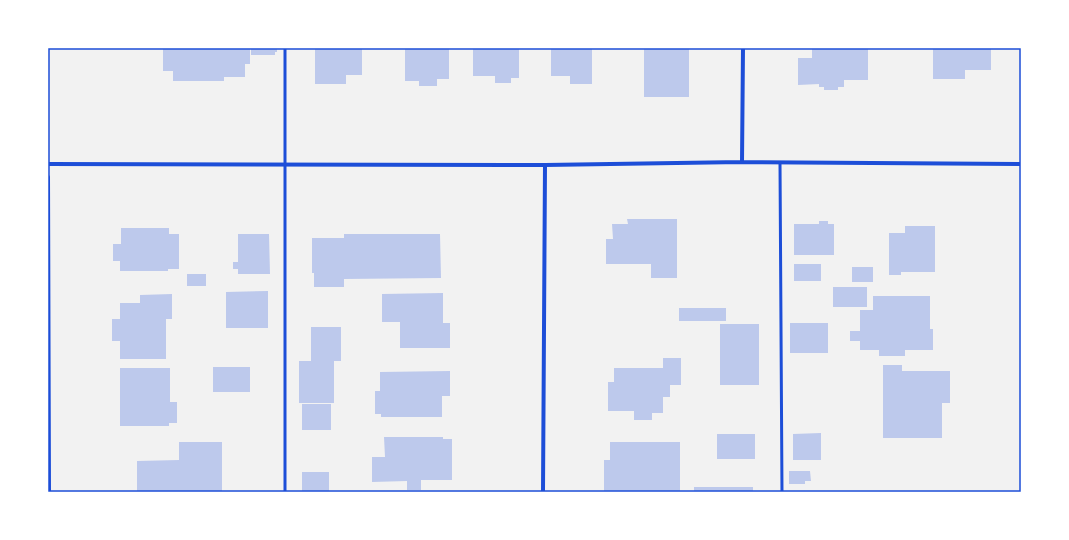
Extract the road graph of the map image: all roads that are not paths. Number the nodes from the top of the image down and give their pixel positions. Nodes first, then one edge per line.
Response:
1 (285, 48) edge
2 (743, 48) edge
3 (742, 162) junction
4 (780, 163) junction
5 (48, 164) edge
6 (1021, 164) edge
7 (285, 165) junction
8 (544, 165) junction
9 (48, 176) edge
10 (49, 492) edge
11 (285, 492) edge
12 (543, 492) edge
13 (782, 492) edge

1 - 7 lane
2 - 3 street
3 - 4 street
3 - 8 street
4 - 6 street
4 - 13 lane
5 - 7 street
7 - 8 street
7 - 11 lane
8 - 12 street
9 - 10 street

